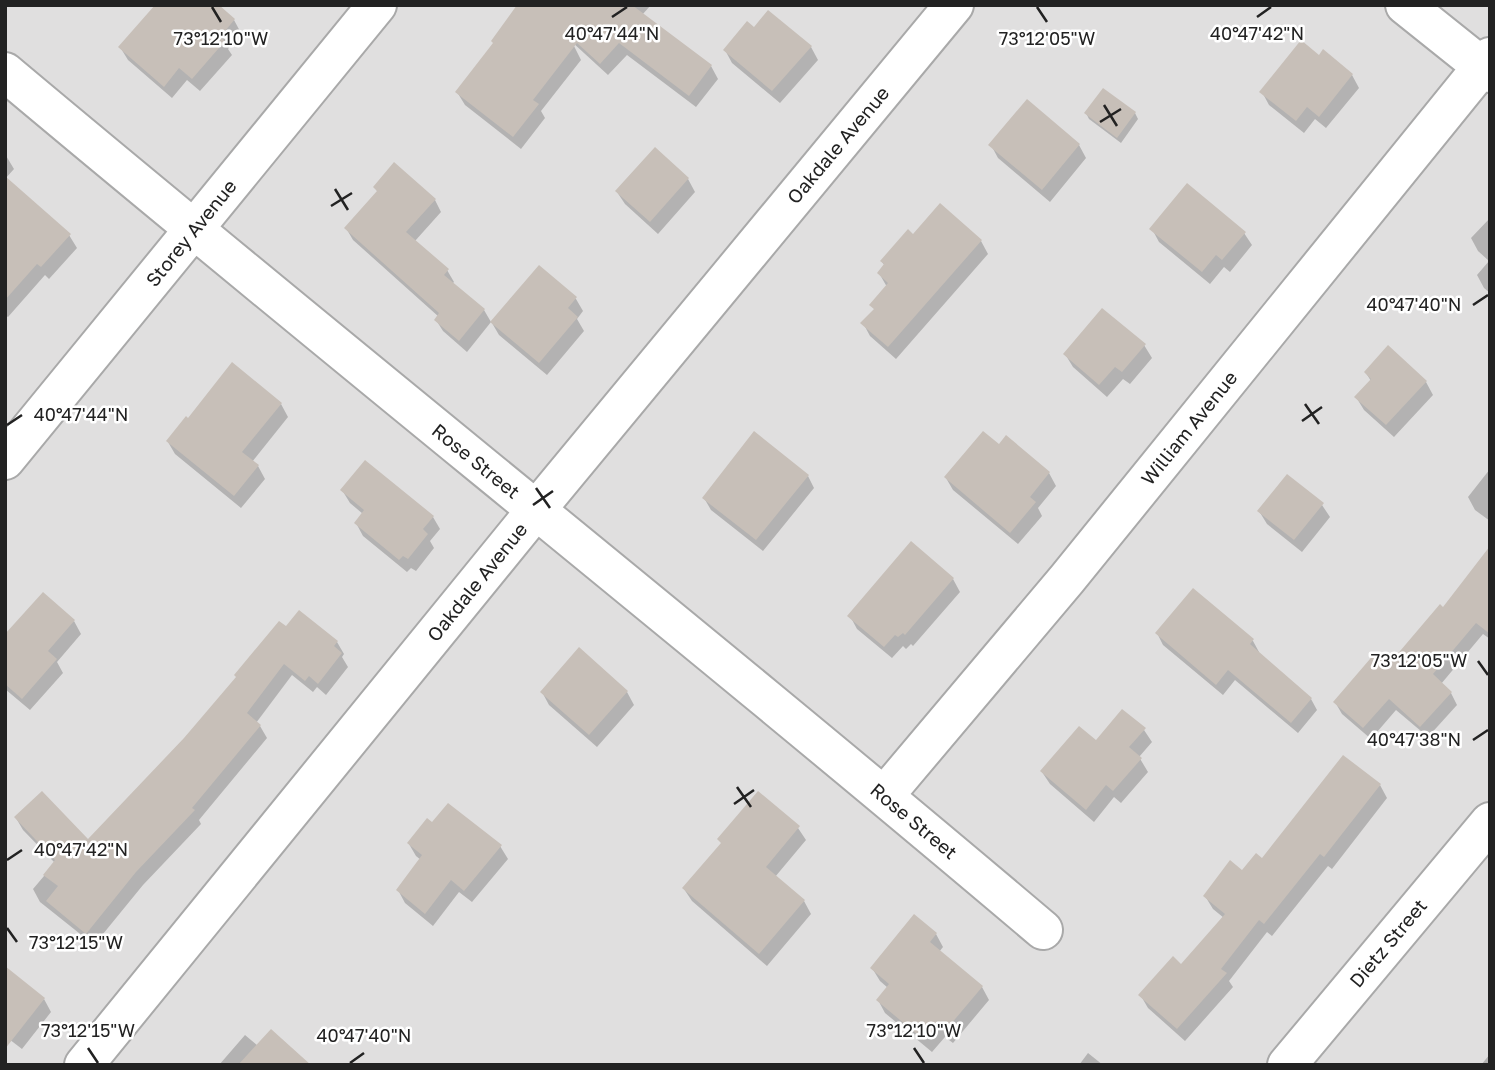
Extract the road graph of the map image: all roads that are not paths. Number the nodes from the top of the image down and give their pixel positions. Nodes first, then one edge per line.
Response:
1 (377, 5) edge
2 (954, 5) edge
3 (1405, 5) edge
4 (1487, 66) edge
5 (5, 72) edge
6 (194, 230) junction
7 (5, 460) edge
8 (536, 510) junction
9 (884, 796) junction
10 (1490, 822) edge
11 (1044, 930) dead end
12 (84, 1065) edge
13 (1287, 1065) edge

1 - 6 street, Storey Avenue
2 - 8 street, Oakdale Avenue
3 - 4 street
4 - 9 street, William Avenue
5 - 6 street, Rose Street
6 - 7 street, Storey Avenue
6 - 8 street, Rose Street
8 - 9 street, Rose Street
8 - 12 street, Oakdale Avenue
9 - 11 street, Rose Street
10 - 13 street, Dietz Street

